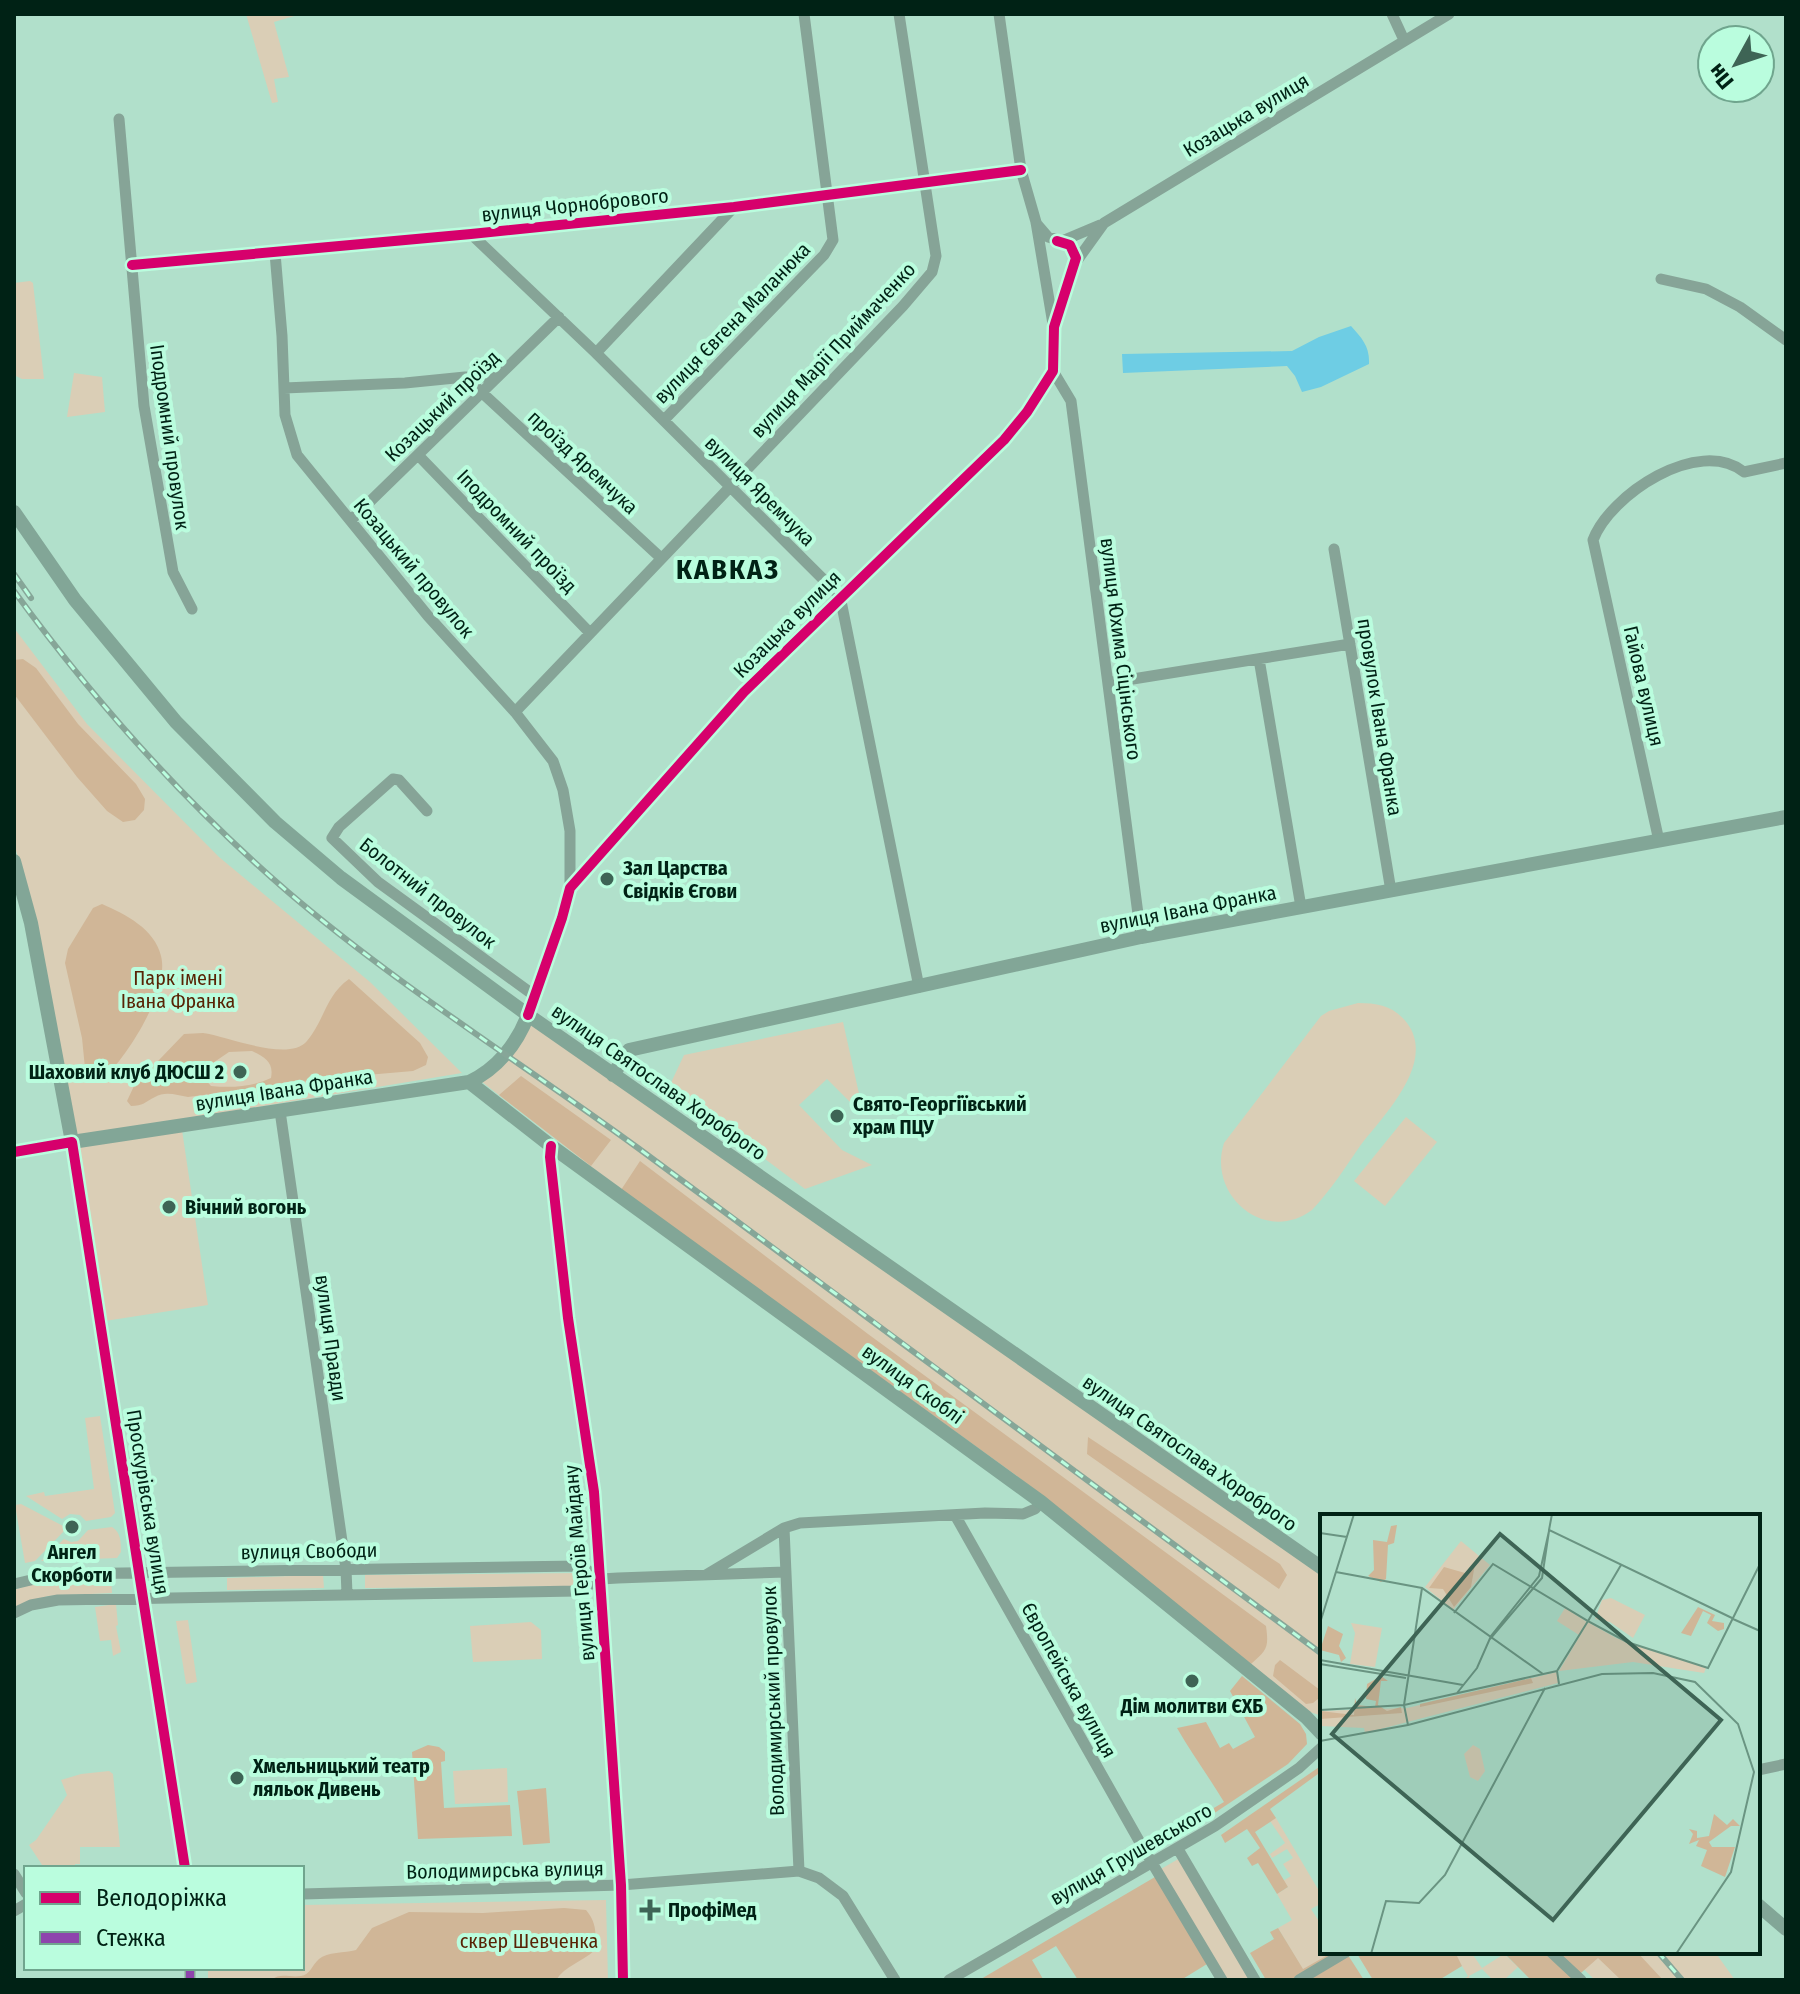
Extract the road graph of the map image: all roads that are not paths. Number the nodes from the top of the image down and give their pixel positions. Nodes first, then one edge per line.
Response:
1 (804, 14) edge
2 (899, 14) edge
3 (999, 14) edge
4 (1392, 14) edge
5 (1449, 14) edge
6 (1404, 40) junction
7 (119, 119) dead end
8 (1021, 170) junction
9 (925, 182) junction
10 (826, 195) junction
11 (734, 207) junction
12 (1036, 222) junction
13 (1104, 223) junction
14 (471, 234) junction
15 (1060, 241) junction
16 (275, 253) junction
17 (1043, 261) junction
18 (132, 265) junction
19 (1074, 265) junction
20 (1661, 279) dead end
21 (559, 317) junction
22 (1054, 327) junction
23 (1786, 340) edge
24 (596, 353) junction
25 (1053, 371) junction
26 (465, 377) junction
27 (497, 377) junction
28 (284, 388) junction
29 (481, 392) junction
30 (664, 420) junction
31 (418, 455) junction
32 (1786, 463) edge
33 (729, 486) junction
34 (14, 512) edge
35 (351, 520) junction
36 (1334, 549) dead end
37 (661, 558) junction
38 (840, 596) junction
39 (192, 609) dead end
40 (590, 633) junction
41 (1350, 644) junction
42 (1259, 659) junction
43 (1108, 683) junction
44 (515, 712) junction
45 (427, 811) dead end
46 (1786, 817) edge
47 (1659, 841) junction
48 (14, 861) edge
49 (570, 888) junction
50 (1391, 891) junction
51 (1301, 907) junction
52 (1141, 937) junction
53 (919, 987) junction
54 (535, 996) junction
55 (528, 1015) junction
56 (613, 1075) junction
57 (469, 1082) junction
58 (280, 1111) junction
59 (72, 1142) junction
60 (551, 1146) junction
61 (14, 1152) edge
62 (1041, 1502) junction
63 (955, 1515) junction
64 (784, 1528) junction
65 (1320, 1567) edge
66 (346, 1569) junction
67 (141, 1572) junction
68 (786, 1572) junction
69 (705, 1575) junction
70 (601, 1579) junction
71 (14, 1584) edge
72 (347, 1594) junction
73 (145, 1597) junction
74 (14, 1613) edge
75 (1320, 1732) edge
76 (1320, 1749) edge
77 (1786, 1764) edge
78 (1760, 1770) edge
79 (1178, 1849) junction
80 (1153, 1864) junction
81 (185, 1866) edge
82 (799, 1871) junction
83 (621, 1885) junction
84 (304, 1894) edge
85 (1760, 1907) edge
86 (1786, 1929) edge
87 (1343, 1954) edge
88 (1553, 1954) edge
89 (623, 1980) edge
90 (895, 1980) edge
91 (949, 1980) edge
92 (1222, 1980) edge
93 (1255, 1980) edge
94 (1299, 1980) edge
95 (1581, 1980) edge

1 - 10 street, вулиця Євгена Маланюка
2 - 9 street, вулиця Марії Приймаченко
3 - 8 street
4 - 6 street
5 - 6 street, Козацька вулиця
6 - 13 street, Козацька вулиця
7 - 18 street, Іподромний провулок
8 - 9 street, вулиця Чорнобрового
8 - 12 street
9 - 10 street, вулиця Чорнобрового
9 - 33 street, вулиця Марії Приймаченко
10 - 11 street, вулиця Чорнобрового
10 - 30 street, вулиця Євгена Маланюка
11 - 14 street, вулиця Чорнобрового
11 - 24 street
12 - 15 street
12 - 17 street
13 - 15 street
13 - 19 street, Козацька вулиця
14 - 16 street, вулиця Чорнобрового
14 - 21 street, вулиця Яремчука
15 - 17 street
15 - 19 street
16 - 18 street, вулиця Чорнобрового
16 - 28 street, Козацький провулок
17 - 19 street
17 - 22 street
18 - 39 street, Іподромний провулок
19 - 22 street, Козацька вулиця
20 - 23 street
21 - 24 street, вулиця Яремчука
21 - 27 street, Козацький проїзд
22 - 25 street, Козацька вулиця
24 - 30 street, вулиця Яремчука
25 - 38 street, Козацька вулиця
25 - 43 street, вулиця Юхима Сіцінського
26 - 27 street
26 - 28 street
26 - 29 street, проїзд Яремчука
27 - 29 street, Козацький проїзд
28 - 35 street, Козацький провулок
29 - 31 street, Козацький проїзд
29 - 37 street, проїзд Яремчука
30 - 33 street, вулиця Яремчука
31 - 35 street, Козацький проїзд
31 - 40 street, Іподромний проїзд
32 - 47 street, Гайова вулиця
33 - 37 street, вулиця Марії Приймаченко
33 - 38 street, вулиця Яремчука
34 - 55 main road, вулиця Святослава Хороброго
35 - 44 street, Козацький провулок
36 - 41 street, провулок Івана Франка
37 - 40 street, вулиця Марії Приймаченко
38 - 49 street, Козацька вулиця
38 - 53 street
40 - 44 street, вулиця Марії Приймаченко
41 - 42 street
41 - 50 street, провулок Івана Франка
42 - 43 street
42 - 51 street
43 - 52 street, вулиця Юхима Сіцінського
44 - 49 street, Козацький провулок
45 - 54 street, Болотний провулок
46 - 47 main road, вулиця Івана Франка
47 - 50 main road, вулиця Івана Франка
48 - 59 main road, Проскурівська вулиця
49 - 54 street, Козацька вулиця
50 - 51 main road, вулиця Івана Франка
51 - 52 main road, вулиця Івана Франка
52 - 53 main road, вулиця Івана Франка
53 - 56 main road, вулиця Івана Франка
54 - 55 street, Козацька вулиця
55 - 56 main road, вулиця Святослава Хороброго
55 - 57 main road, вулиця Івана Франка
56 - 65 main road, вулиця Святослава Хороброго
57 - 58 main road, вулиця Івана Франка
57 - 60 main road, вулиця Скоблі
58 - 59 main road, вулиця Івана Франка
58 - 66 street, вулиця Правди
59 - 61 street, вулиця Івана Франка
59 - 67 street, Проскурівська вулиця
60 - 62 main road, вулиця Скоблі
60 - 70 street, вулиця Героїв Майдану
62 - 63 street, вулиця Свободи
62 - 75 main road, вулиця Скоблі
63 - 64 street, вулиця Свободи
63 - 80 street, Європейська вулиця
64 - 68 street, Володимирський провулок
64 - 69 street, вулиця Свободи
66 - 67 street, вулиця Свободи
66 - 70 street, вулиця Свободи
66 - 72 street, вулиця Правди
67 - 71 street, вулиця Свободи
67 - 73 street, Проскурівська вулиця
68 - 69 street
68 - 82 street, Володимирський провулок
69 - 70 street, вулиця Свободи
70 - 72 street, вулиця Свободи
70 - 83 street, вулиця Героїв Майдану
72 - 73 street, вулиця Свободи
73 - 74 street, вулиця Свободи
73 - 81 street, Проскурівська вулиця
76 - 79 street, вулиця Грушевського
77 - 78 street
79 - 80 street, вулиця Грушевського
79 - 93 street
80 - 91 street, вулиця Грушевського
80 - 92 street, Європейська вулиця
82 - 83 street, Володимирська вулиця
82 - 90 street
83 - 84 street, Володимирська вулиця
83 - 89 street, вулиця Героїв Майдану
85 - 86 main road
87 - 94 street
88 - 95 street

